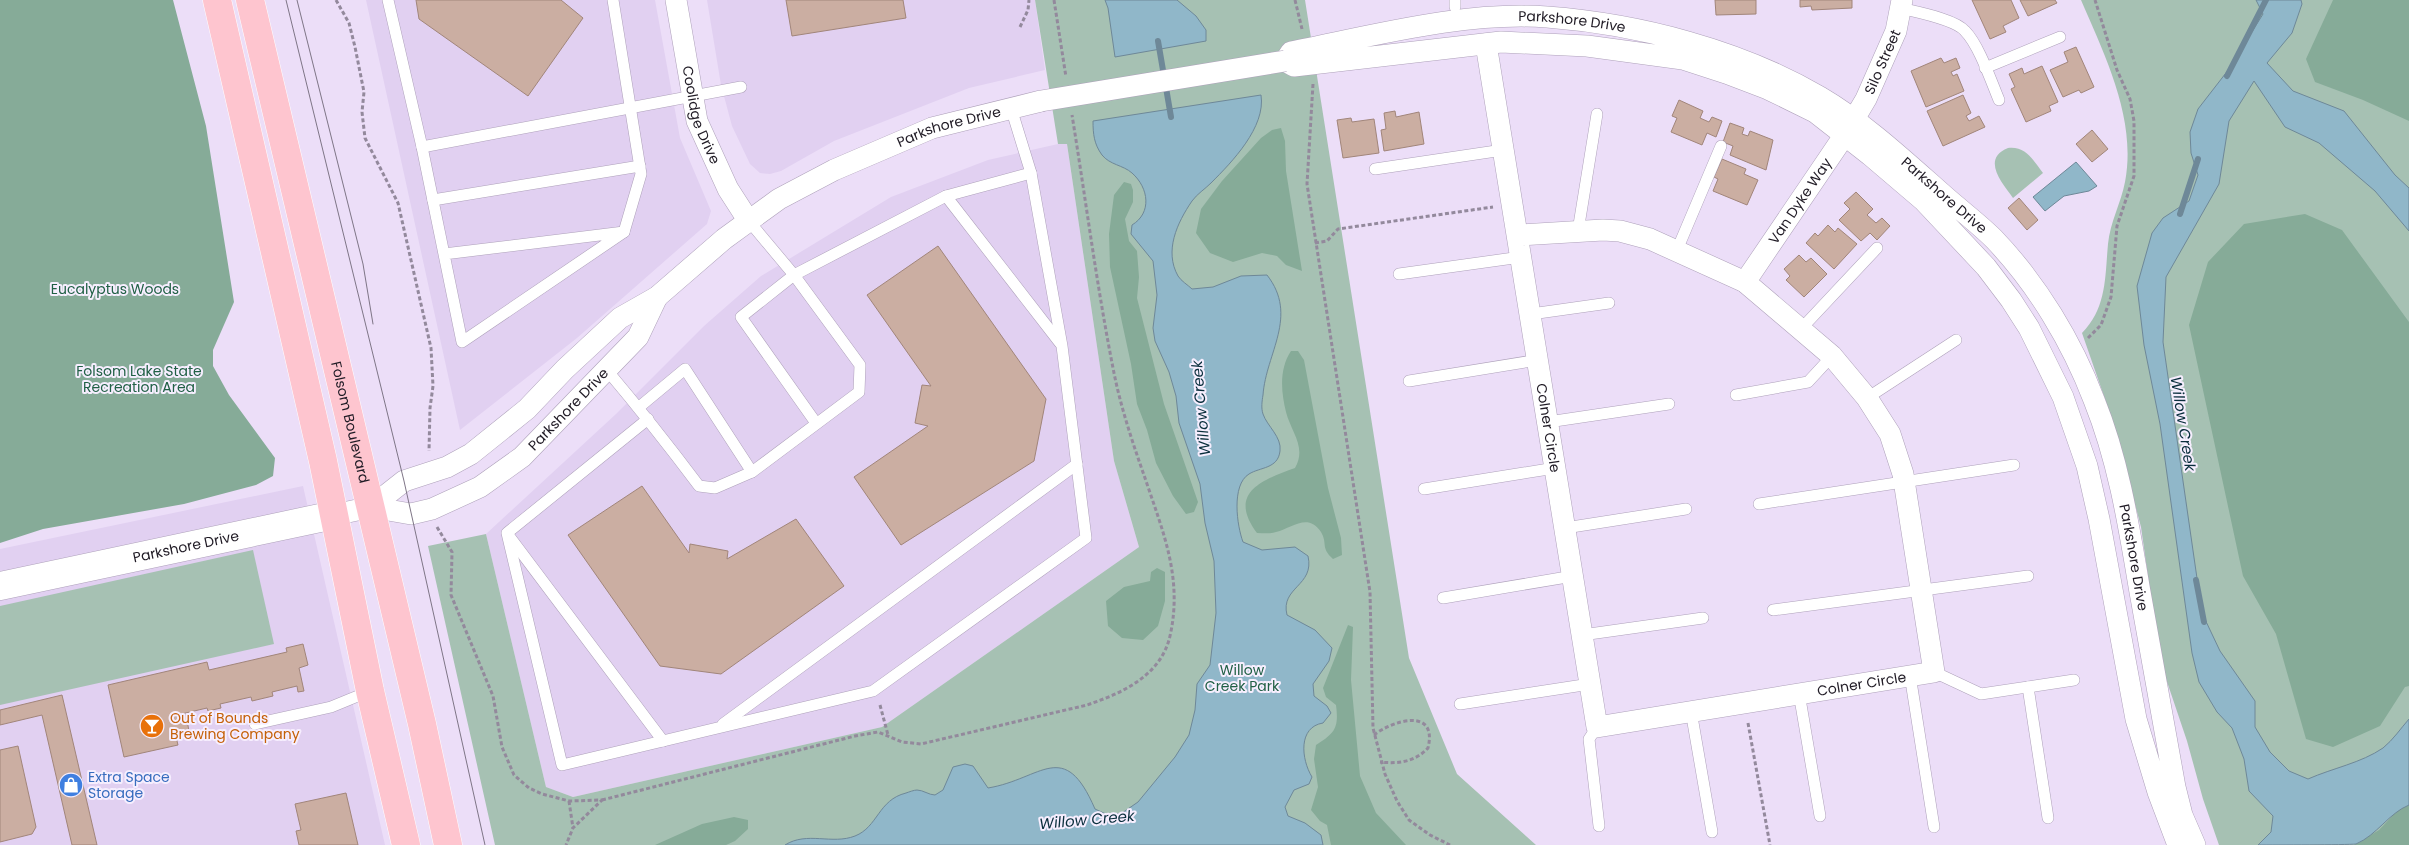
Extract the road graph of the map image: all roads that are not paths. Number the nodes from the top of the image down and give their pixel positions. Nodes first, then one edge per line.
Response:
1 (216, 0) edge
2 (250, 0) edge
3 (388, 0) edge
4 (613, 0) edge
5 (676, 0) edge
6 (1901, 4) edge
7 (2060, 37) dead end
8 (1486, 44) junction
9 (1285, 61) junction
10 (1985, 68) junction
11 (740, 87) dead end
12 (692, 95) junction
13 (1999, 100) dead end
14 (630, 108) junction
15 (1011, 108) junction
16 (1597, 114) dead end
17 (1848, 128) junction
18 (1721, 146) dead end
19 (422, 147) junction
20 (1503, 150) junction
21 (640, 166) junction
22 (1375, 169) dead end
23 (1031, 173) junction
24 (946, 196) junction
25 (433, 200) junction
26 (748, 220) junction
27 (1578, 231) junction
28 (624, 232) junction
29 (1518, 235) junction
30 (1877, 248) dead end
31 (1677, 250) junction
32 (444, 254) junction
33 (1521, 257) junction
34 (1398, 274) dead end
35 (794, 275) junction
36 (1745, 282) junction
37 (657, 297) junction
38 (1609, 303) dead end
39 (1531, 314) junction
40 (1801, 329) junction
41 (1956, 340) dead end
42 (1062, 346) junction
43 (1832, 356) junction
44 (1538, 360) junction
45 (606, 369) junction
46 (1409, 381) dead end
47 (1736, 395) dead end
48 (1867, 398) junction
49 (1669, 404) dead end
50 (638, 408) junction
51 (648, 419) junction
52 (1548, 422) junction
53 (816, 423) junction
54 (1077, 464) junction
55 (2014, 465) dead end
56 (1555, 468) junction
57 (752, 472) junction
58 (1905, 483) junction
59 (1424, 489) dead end
60 (1758, 504) dead end
61 (371, 507) junction
62 (1686, 509) dead end
63 (334, 515) junction
64 (1565, 528) junction
65 (507, 533) junction
66 (1573, 576) junction
67 (2028, 576) dead end
68 (0, 586) edge
69 (1922, 590) junction
70 (1442, 598) dead end
71 (1773, 610) dead end
72 (1703, 618) dead end
73 (1582, 635) junction
74 (1934, 672) junction
75 (1910, 674) junction
76 (2074, 680) dead end
77 (1590, 684) junction
78 (2028, 687) junction
79 (370, 691) junction
80 (1799, 693) junction
81 (1460, 704) dead end
82 (1691, 711) junction
83 (255, 724) dead end
84 (1597, 727) junction
85 (718, 728) junction
86 (663, 741) junction
87 (1820, 816) dead end
88 (2048, 818) dead end
89 (1598, 826) dead end
90 (1934, 827) dead end
91 (1712, 832) dead end
92 (406, 845) edge
93 (448, 845) edge
94 (2178, 845) edge
95 (2195, 845) edge

1 - 63 main road
2 - 61 main road, Folsom Boulevard
3 - 19 lane
4 - 14 lane
5 - 12 street, Coolidge Drive
6 - 10 lane
6 - 17 street, Silo Street
7 - 10 lane
8 - 9 street, Parkshore Drive
8 - 17 street, Parkshore Drive
8 - 20 street, Colner Circle
9 - 15 street, Parkshore Drive, bridge
9 - 17 street, Parkshore Drive
10 - 13 lane
11 - 12 lane
12 - 14 lane
12 - 26 street, Coolidge Drive
14 - 19 lane
14 - 21 lane
15 - 23 lane
15 - 26 street, Parkshore Drive
16 - 27 lane
17 - 36 street, Van Dyke Way
17 - 94 street, Parkshore Drive
17 - 95 street, Parkshore Drive
18 - 31 lane
19 - 25 lane
20 - 22 lane
20 - 29 street, Colner Circle
21 - 25 lane
21 - 28 lane
23 - 24 lane
23 - 42 lane
24 - 35 lane
24 - 42 lane
25 - 32 lane
26 - 35 lane
26 - 37 street, Parkshore Drive
27 - 29 street
27 - 31 street
28 - 32 lane
28 - 32 lane
29 - 33 street, Colner Circle
30 - 40 lane
31 - 36 street
33 - 34 lane
33 - 39 street, Colner Circle
35 - 53 lane
35 - 53 lane
36 - 40 street
37 - 45 street, Parkshore Drive
37 - 61 street, Parkshore Drive
38 - 39 lane
39 - 44 street, Colner Circle
40 - 43 street
41 - 48 lane
42 - 54 lane
43 - 47 lane
43 - 48 street
44 - 46 lane
44 - 52 street, Colner Circle
45 - 50 lane
45 - 61 street, Parkshore Drive
48 - 58 street
49 - 52 lane
50 - 51 lane
50 - 57 lane
51 - 57 lane
51 - 65 lane
52 - 56 street, Colner Circle
53 - 57 lane
54 - 85 lane
54 - 85 lane
55 - 58 lane
56 - 59 lane
56 - 64 street, Colner Circle
58 - 60 lane
58 - 69 street
61 - 63 street, Parkshore Drive
61 - 93 main road, Folsom Boulevard
62 - 64 lane
63 - 68 street, Parkshore Drive
63 - 79 main road
64 - 66 street, Colner Circle
65 - 86 lane
65 - 86 lane
66 - 70 lane
66 - 73 street, Colner Circle
67 - 69 lane
69 - 71 lane
69 - 74 street
72 - 73 lane
73 - 77 street, Colner Circle
74 - 75 street, Colner Circle
74 - 78 lane
75 - 80 street, Colner Circle
75 - 90 lane
76 - 78 lane
77 - 81 lane
77 - 84 street, Colner Circle
78 - 88 lane
79 - 83 lane
79 - 92 main road
80 - 82 street, Colner Circle
80 - 87 lane
82 - 84 street, Colner Circle
82 - 91 lane
84 - 89 lane
85 - 86 lane

